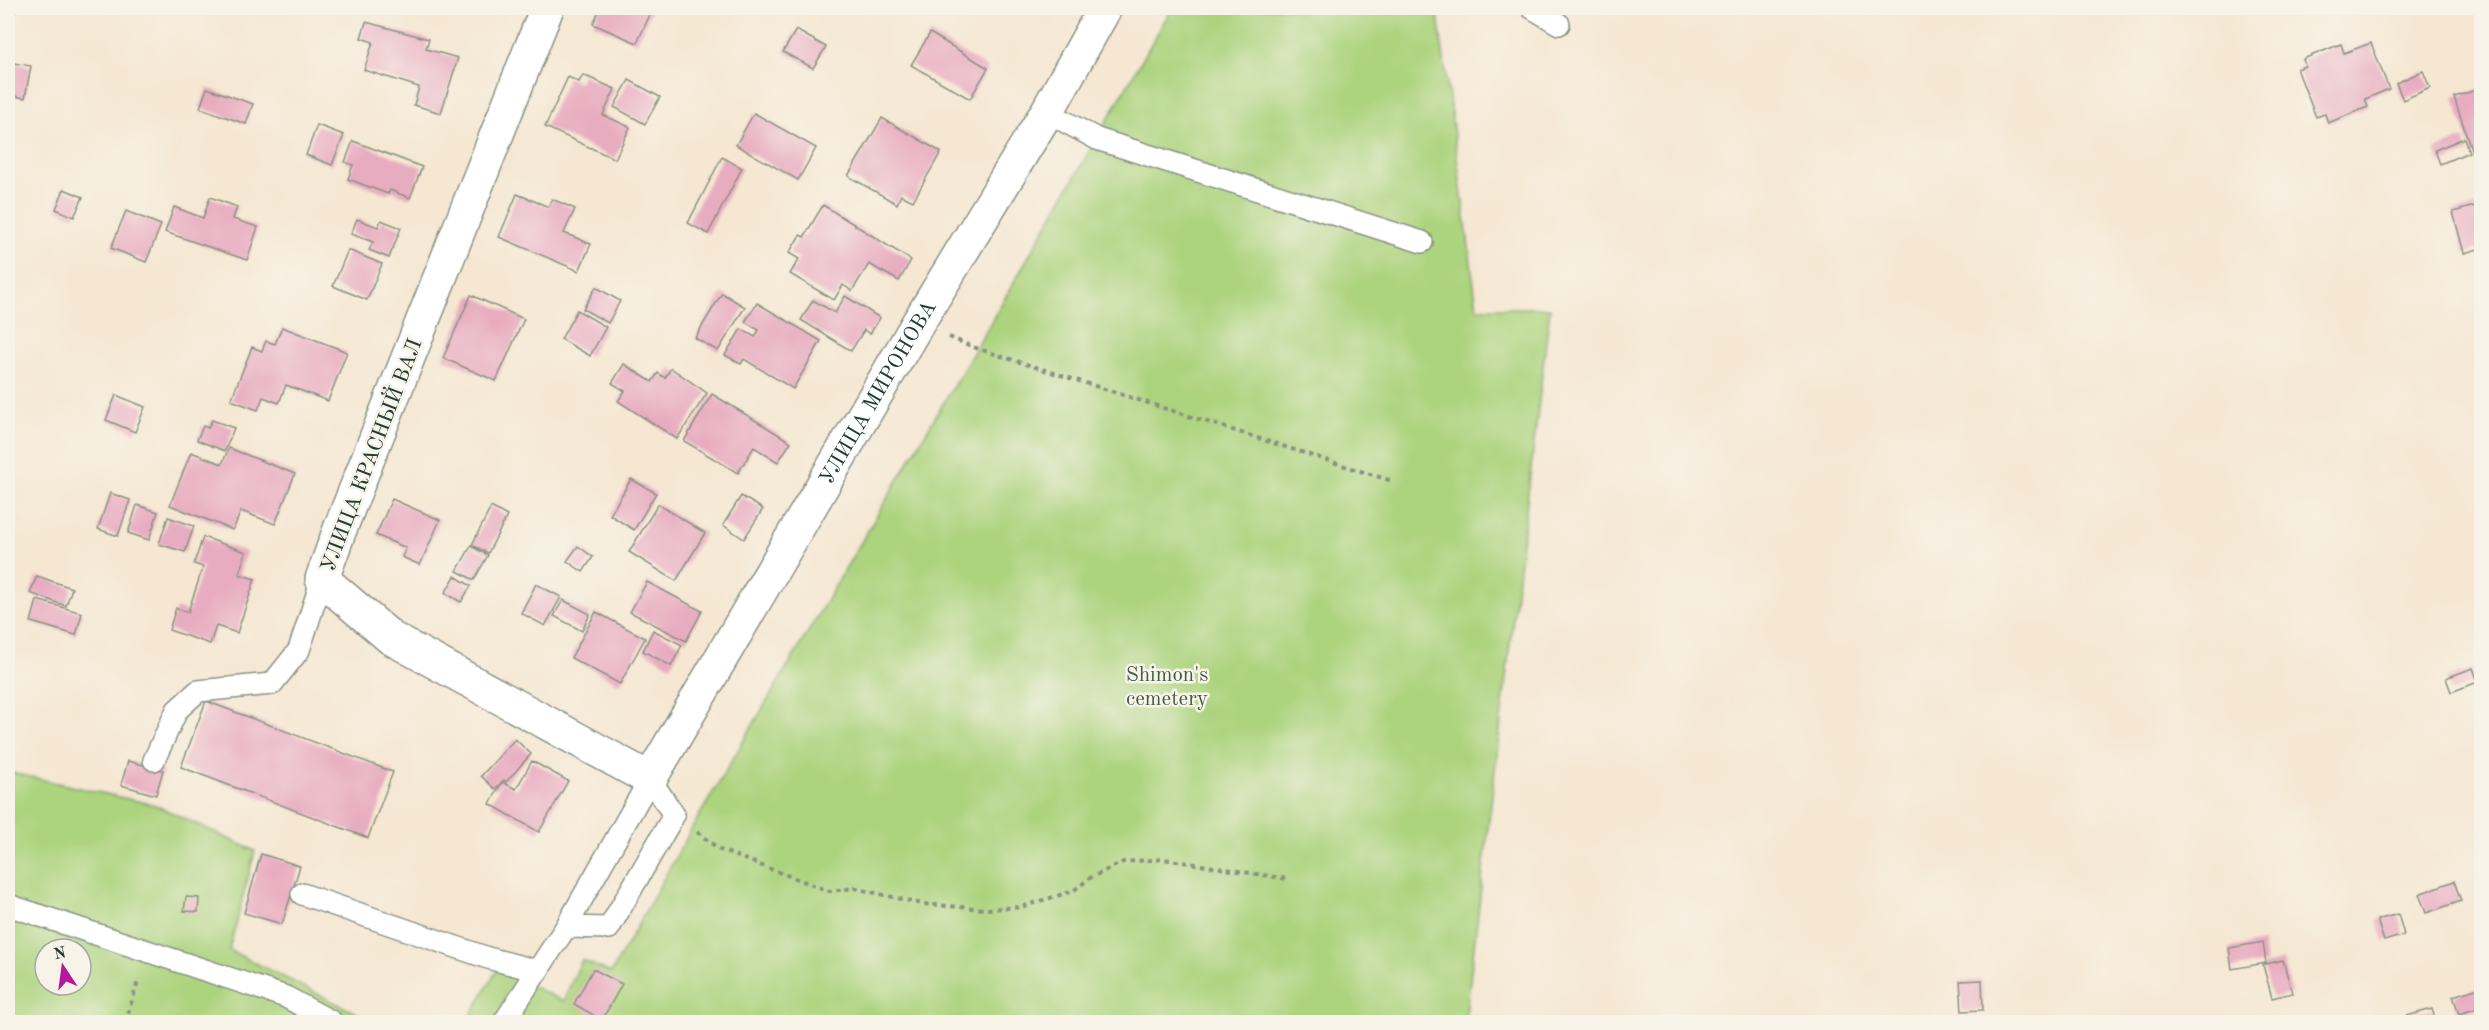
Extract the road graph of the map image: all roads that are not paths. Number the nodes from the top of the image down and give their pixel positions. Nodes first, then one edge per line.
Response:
1 (547, 8) edge
2 (1105, 8) edge
3 (1532, 8) edge
4 (1559, 24) dead end
5 (1047, 112) junction
6 (1422, 242) dead end
7 (322, 579) junction
8 (154, 760) dead end
9 (650, 778) junction
10 (302, 894) dead end
11 (8, 905) edge
12 (566, 927) junction
13 (538, 971) junction
14 (332, 1023) edge
15 (504, 1023) edge

1 - 7 street, УЛИЦА КРАСНЫЙ ВАЛ
2 - 5 street, УЛИЦА МИРОНОВА
3 - 4 lane
5 - 6 lane
5 - 9 street, УЛИЦА МИРОНОВА
7 - 8 lane
7 - 9 street, УЛИЦА КРАСНЫЙ ВАЛ
9 - 12 lane
9 - 12 lane
10 - 13 lane
11 - 14 lane
12 - 13 lane
13 - 15 lane

